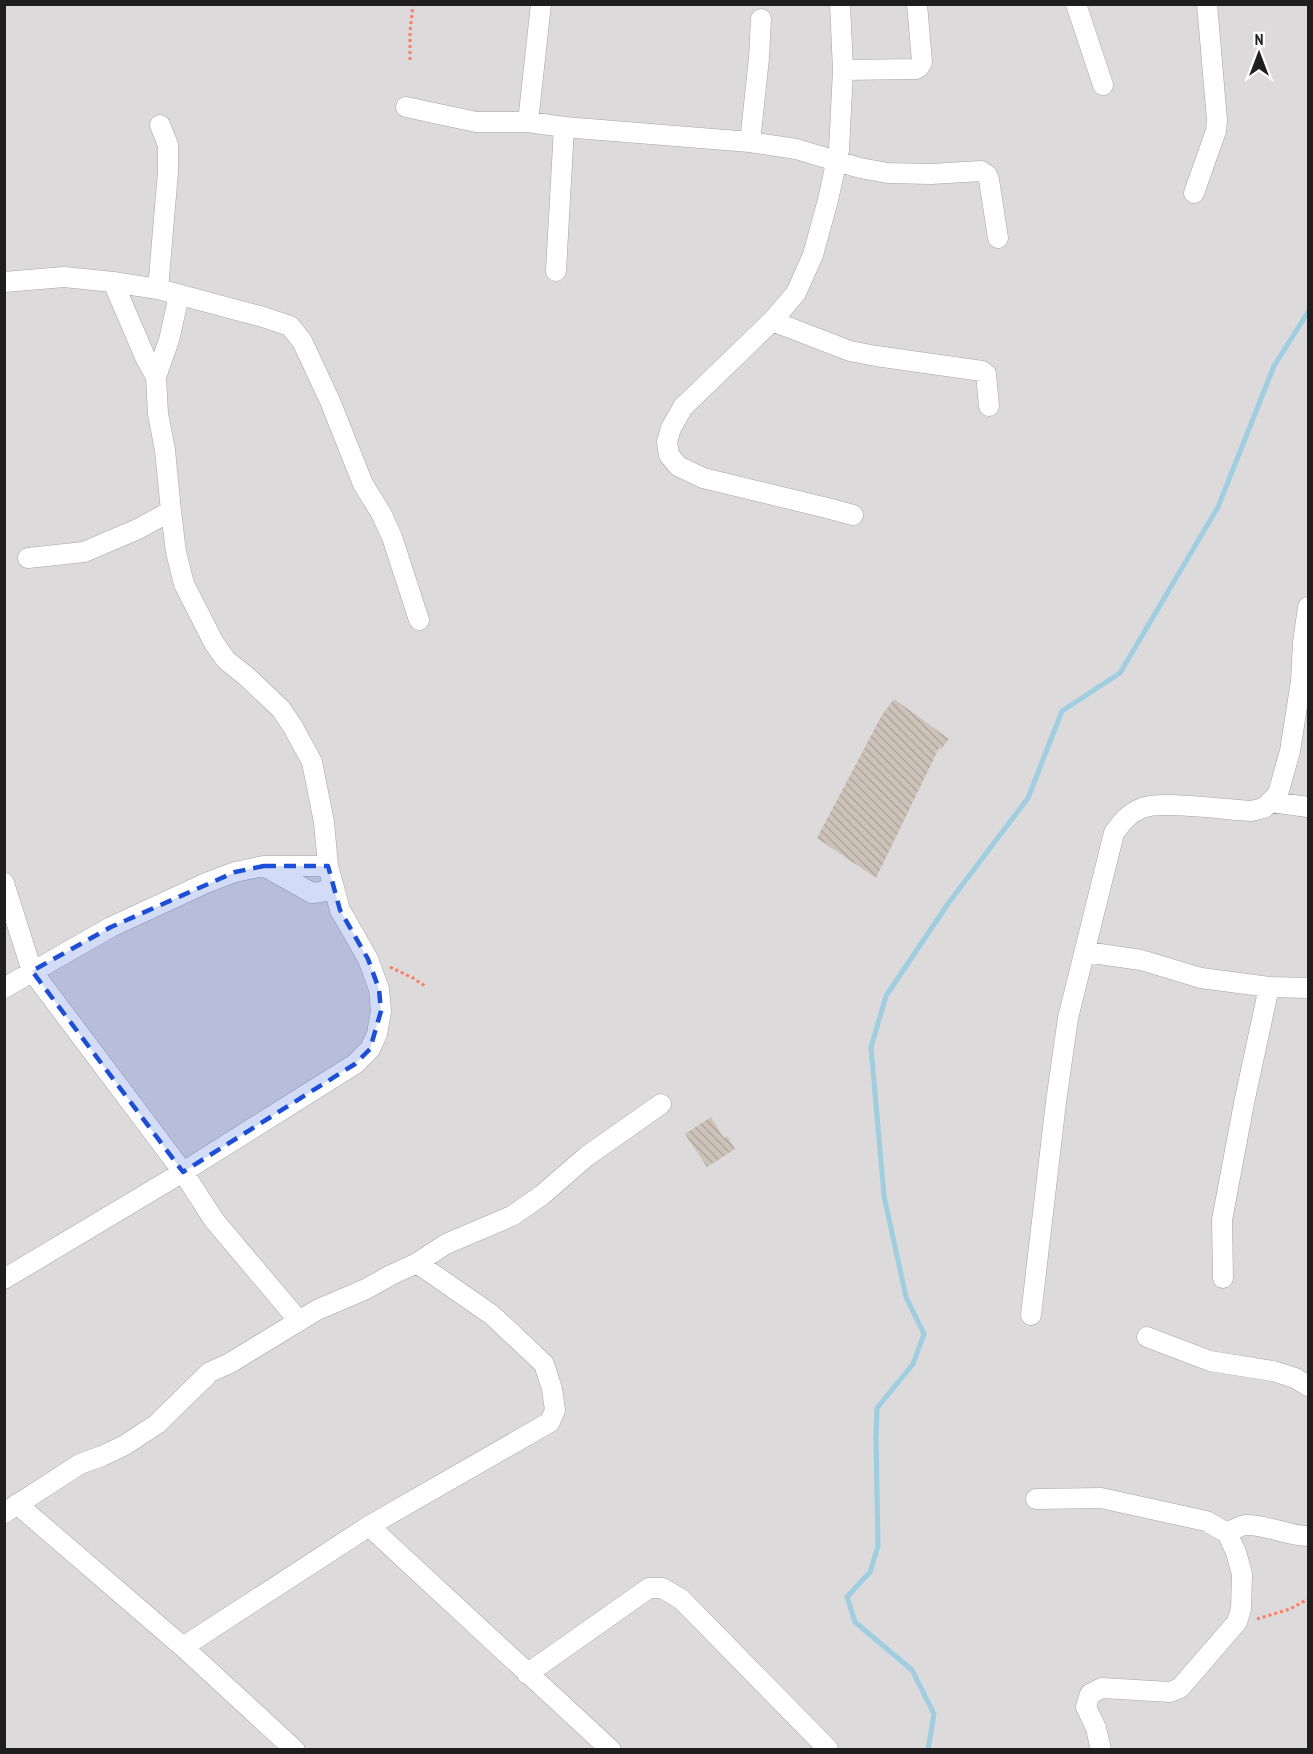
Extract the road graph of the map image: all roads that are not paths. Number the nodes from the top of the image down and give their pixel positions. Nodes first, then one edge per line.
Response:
1 (541, 4) edge
2 (840, 4) edge
3 (916, 4) edge
4 (1076, 4) edge
5 (1207, 4) edge
6 (761, 19) dead end
7 (843, 70) junction
8 (1103, 85) dead end
9 (406, 107) dead end
10 (528, 122) junction
11 (160, 125) dead end
12 (564, 128) junction
13 (750, 142) junction
14 (837, 162) junction
15 (1194, 193) dead end
16 (998, 238) dead end
17 (556, 271) dead end
18 (4, 282) edge
19 (113, 282) junction
20 (158, 290) junction
21 (179, 296) junction
22 (772, 321) junction
23 (156, 376) junction
24 (989, 406) dead end
25 (171, 511) junction
26 (853, 515) dead end
27 (28, 558) dead end
28 (1308, 609) edge
29 (418, 620) dead end
30 (1271, 802) junction
31 (1308, 807) edge
32 (264, 866) junction
33 (328, 866) junction
34 (4, 882) edge
35 (333, 887) junction
36 (1086, 952) junction
37 (32, 971) junction
38 (1269, 987) junction
39 (4, 988) edge
40 (1308, 988) edge
41 (661, 1104) dead end
42 (183, 1172) junction
43 (417, 1263) junction
44 (1223, 1278) dead end
45 (4, 1279) edge
46 (1032, 1315) dead end
47 (299, 1321) junction
48 (1147, 1337) dead end
49 (1308, 1386) edge
50 (1036, 1499) dead end
51 (11, 1508) edge
52 (369, 1526) junction
53 (1227, 1533) junction
54 (1308, 1536) edge
55 (183, 1647) junction
56 (527, 1674) junction
57 (295, 1749) edge
58 (611, 1749) edge
59 (828, 1749) edge
60 (1101, 1749) edge

1 - 10 street
2 - 7 street
3 - 7 street
4 - 8 street
5 - 15 street
6 - 13 street
7 - 14 street
9 - 10 street
10 - 12 street
11 - 20 street
12 - 13 street
12 - 17 street
13 - 14 street
14 - 16 street
14 - 22 street
18 - 19 street
19 - 20 street
19 - 23 street
20 - 21 street
21 - 23 street
21 - 29 street
22 - 24 street
22 - 26 street
23 - 25 street
25 - 27 street
25 - 33 street
28 - 30 street
30 - 31 street
30 - 36 street
32 - 33 street
32 - 35 street
32 - 37 street
33 - 35 street
34 - 37 street
35 - 42 street
36 - 38 street
36 - 46 street
37 - 39 street
37 - 42 street
38 - 40 street
38 - 44 street
41 - 43 street
42 - 45 street
42 - 47 street
43 - 47 street
43 - 52 street
47 - 51 street
48 - 49 street
50 - 53 street
51 - 55 street
52 - 55 street
52 - 56 street
53 - 54 street
53 - 60 street
55 - 57 street
56 - 58 street
56 - 59 street

